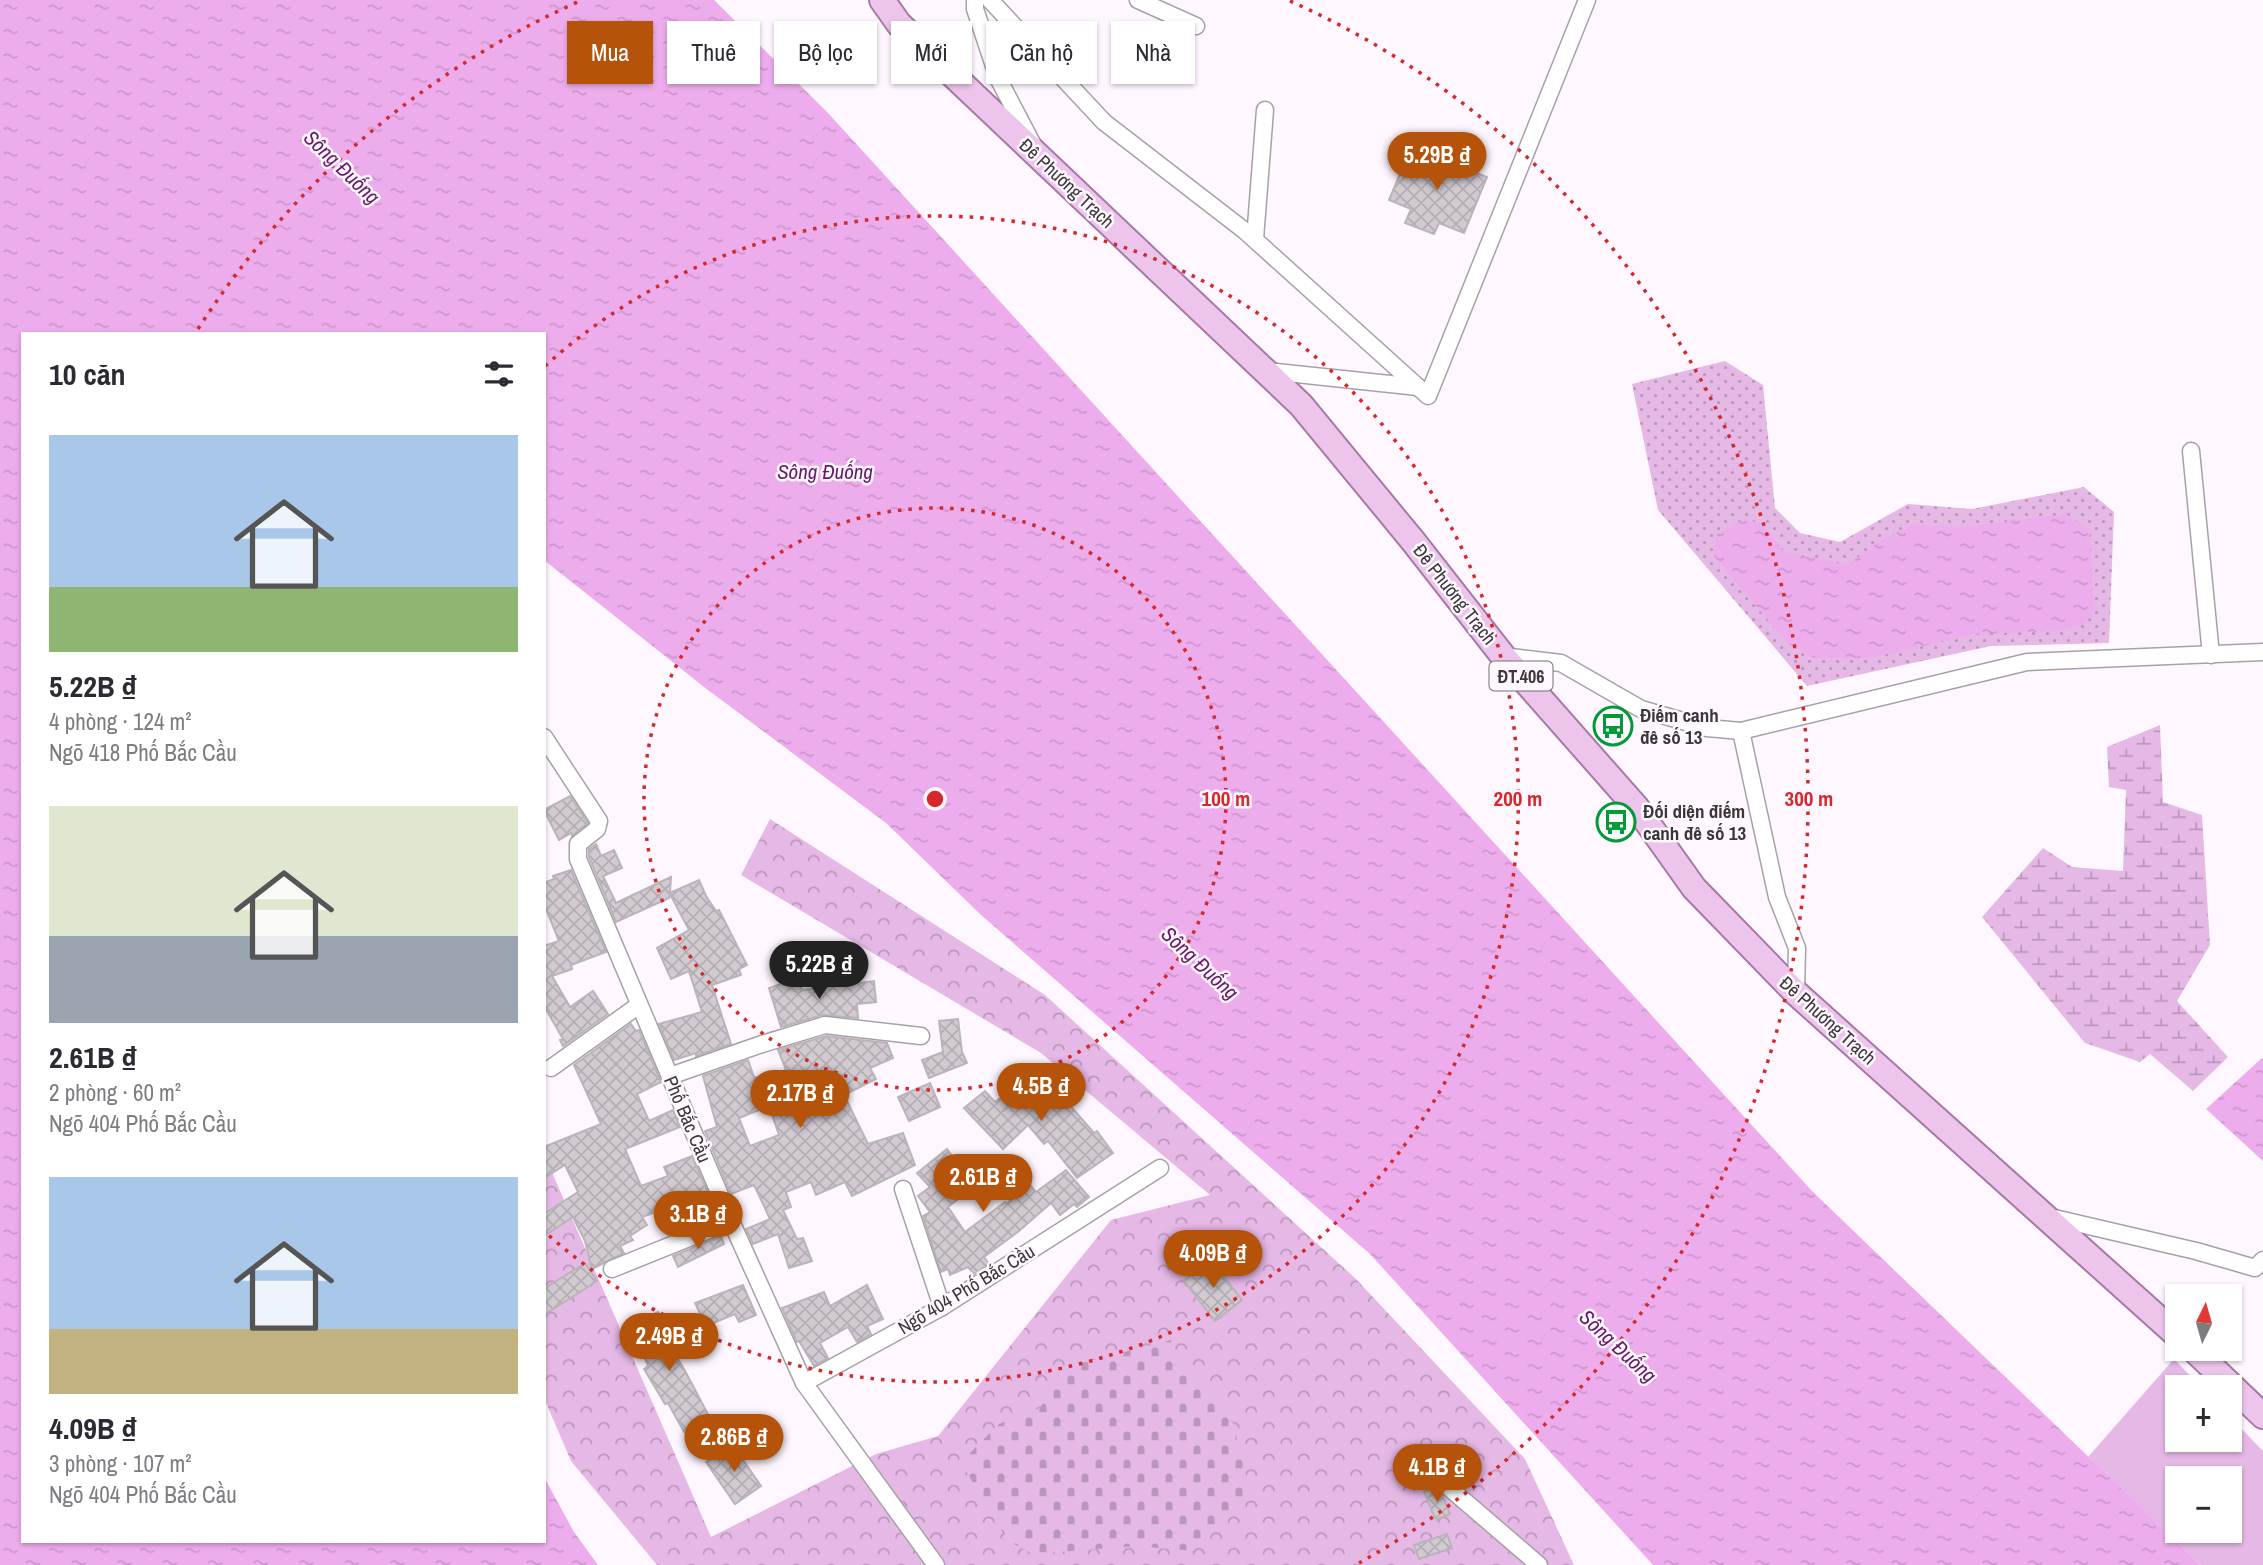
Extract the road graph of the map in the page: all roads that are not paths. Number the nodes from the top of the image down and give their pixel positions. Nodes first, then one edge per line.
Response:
1 (882, 0) edge
2 (975, 0) edge
3 (990, 0) edge
4 (1138, 0) edge
5 (1587, 0) edge
6 (1196, 26) dead end
7 (1265, 110) dead end
8 (1040, 158) junction
9 (1255, 239) junction
10 (1266, 372) junction
11 (1418, 387) junction
12 (2191, 451) dead end
13 (2263, 652) edge
14 (2211, 654) junction
15 (1503, 656) junction
16 (1741, 731) junction
17 (546, 740) edge
18 (1796, 993) junction
19 (639, 1005) junction
20 (921, 1037) dead end
21 (551, 1069) dead end
22 (670, 1076) junction
23 (1160, 1168) dead end
24 (903, 1189) dead end
25 (2048, 1217) junction
26 (732, 1221) junction
27 (2260, 1267) edge
28 (612, 1269) dead end
29 (942, 1307) junction
30 (2165, 1324) edge
31 (2207, 1362) edge
32 (804, 1383) junction
33 (2263, 1416) edge
34 (1432, 1473) dead end
35 (936, 1565) edge
36 (1539, 1565) edge

1 - 8 main road, Đê Phương Trạch / ĐT.406
2 - 8 street
3 - 9 street
4 - 6 street
5 - 11 street
7 - 9 street
8 - 10 main road, Đê Phương Trạch / ĐT.406
9 - 11 street
10 - 11 street
10 - 15 main road, Đê Phương Trạch / ĐT.406
12 - 14 street
13 - 14 street
14 - 16 street
15 - 16 street
15 - 18 main road, Đê Phương Trạch / ĐT.406
16 - 18 street
17 - 19 street, Phố Bắc Cầu
18 - 25 main road, Đê Phương Trạch / ĐT.406
19 - 21 street
19 - 22 street, Phố Bắc Cầu
20 - 22 street
22 - 26 street, Phố Bắc Cầu
23 - 29 street, Ngõ 404 Phố Bắc Cầu
24 - 29 street
25 - 27 street
25 - 30 main road, Đê Phương Trạch / ĐT.406
26 - 28 street
26 - 32 street, Phố Bắc Cầu
29 - 32 street, Ngõ 404 Phố Bắc Cầu
31 - 33 main road
32 - 35 street, Phố Bắc Cầu
34 - 36 street

